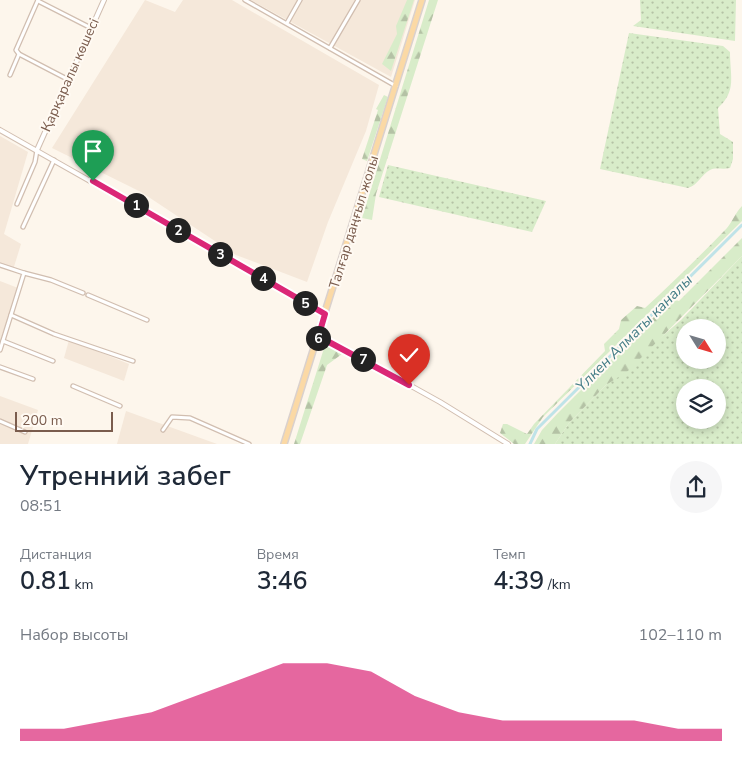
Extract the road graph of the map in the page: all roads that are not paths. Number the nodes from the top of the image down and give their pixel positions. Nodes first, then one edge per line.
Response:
1 (38, 0) edge
2 (104, 0) edge
3 (245, 0) edge
4 (300, 0) edge
5 (358, 0) edge
6 (422, 0) edge
7 (287, 23) junction
8 (91, 28) junction
9 (330, 48) junction
10 (19, 54) junction
11 (10, 75) dead end
12 (67, 79) junction
13 (396, 86) junction
14 (0, 130) edge
15 (37, 150) junction
16 (54, 160) junction
17 (17, 204) dead end
18 (23, 227) dead end
19 (0, 265) edge
20 (24, 273) junction
21 (83, 293) dead end
22 (88, 295) dead end
23 (325, 314) junction
24 (11, 315) junction
25 (146, 320) dead end
26 (318, 338) junction
27 (3, 341) junction
28 (0, 350) edge
29 (53, 361) dead end
30 (133, 361) dead end
31 (0, 367) edge
32 (33, 379) dead end
33 (73, 386) dead end
34 (120, 406) dead end
35 (0, 421) edge
36 (163, 430) dead end
37 (25, 432) dead end
38 (249, 444) edge
39 (284, 444) edge
40 (508, 444) edge

1 - 8 street
1 - 10 street
2 - 8 street, Қарқаралы көшесі
3 - 7 street
4 - 7 street
5 - 9 street
6 - 13 main road, Талғар даңғыл жолы
7 - 9 street
8 - 12 street, Қарқаралы көшесі
9 - 13 street
10 - 11 street
10 - 12 street
12 - 15 street, Қарқаралы көшесі
13 - 23 main road, Талғар даңғыл жолы
14 - 15 street
15 - 16 street
15 - 17 street
16 - 18 street
16 - 23 street
19 - 20 street
20 - 21 street
20 - 24 street
22 - 25 street
23 - 26 main road, Талғар даңғыл жолы
24 - 27 street
24 - 30 street
26 - 39 main road, Талғар даңғыл жолы
26 - 40 street
27 - 28 street
27 - 29 street
31 - 32 street
33 - 34 street
35 - 37 street
36 - 38 street

